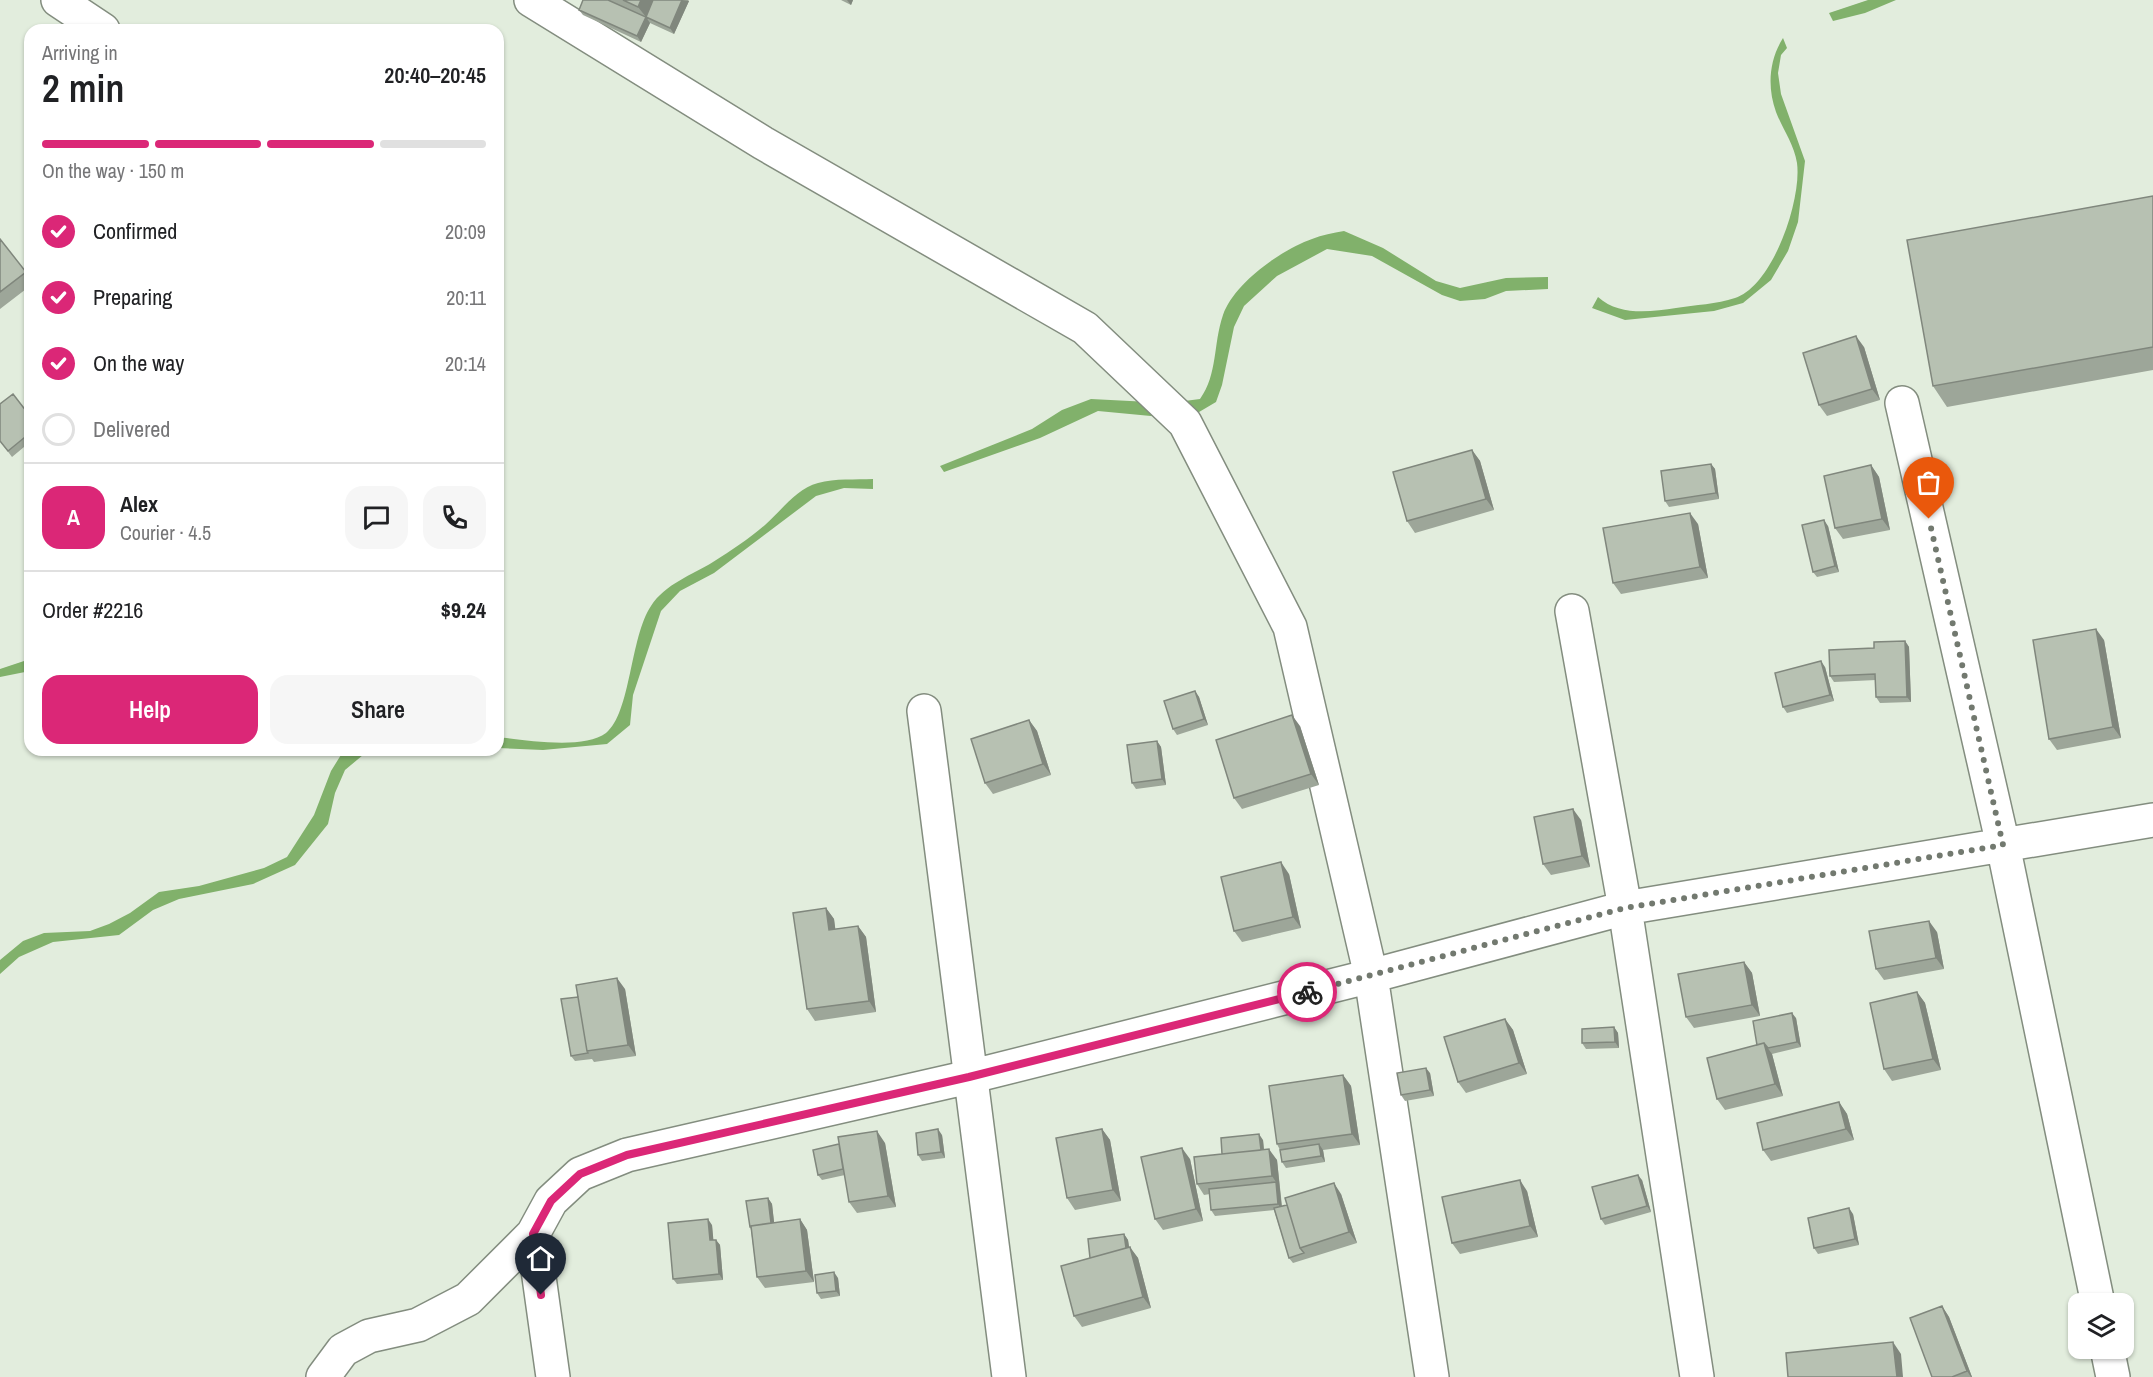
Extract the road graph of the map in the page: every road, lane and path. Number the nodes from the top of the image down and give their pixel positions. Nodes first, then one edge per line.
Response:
1 (58, 0) edge
2 (531, 0) edge
3 (94, 24) edge
4 (1902, 402) dead end
5 (1572, 611) dead end
6 (924, 711) dead end
7 (2153, 820) edge
8 (2003, 845) junction
9 (1625, 908) junction
10 (1371, 976) junction
11 (969, 1077) junction
12 (533, 1234) junction
13 (2096, 1293) edge
14 (2109, 1359) edge
15 (323, 1377) edge
16 (553, 1377) edge
17 (1010, 1377) edge
18 (1432, 1377) edge
19 (1697, 1377) edge
20 (2113, 1377) edge

1 - 3 street
2 - 10 street
4 - 8 street
5 - 9 street
6 - 11 street
7 - 8 street
8 - 9 street
8 - 13 street
9 - 10 street
9 - 19 street
10 - 11 street
10 - 18 street
11 - 12 street
11 - 17 street
12 - 15 street
12 - 16 street
14 - 20 street

